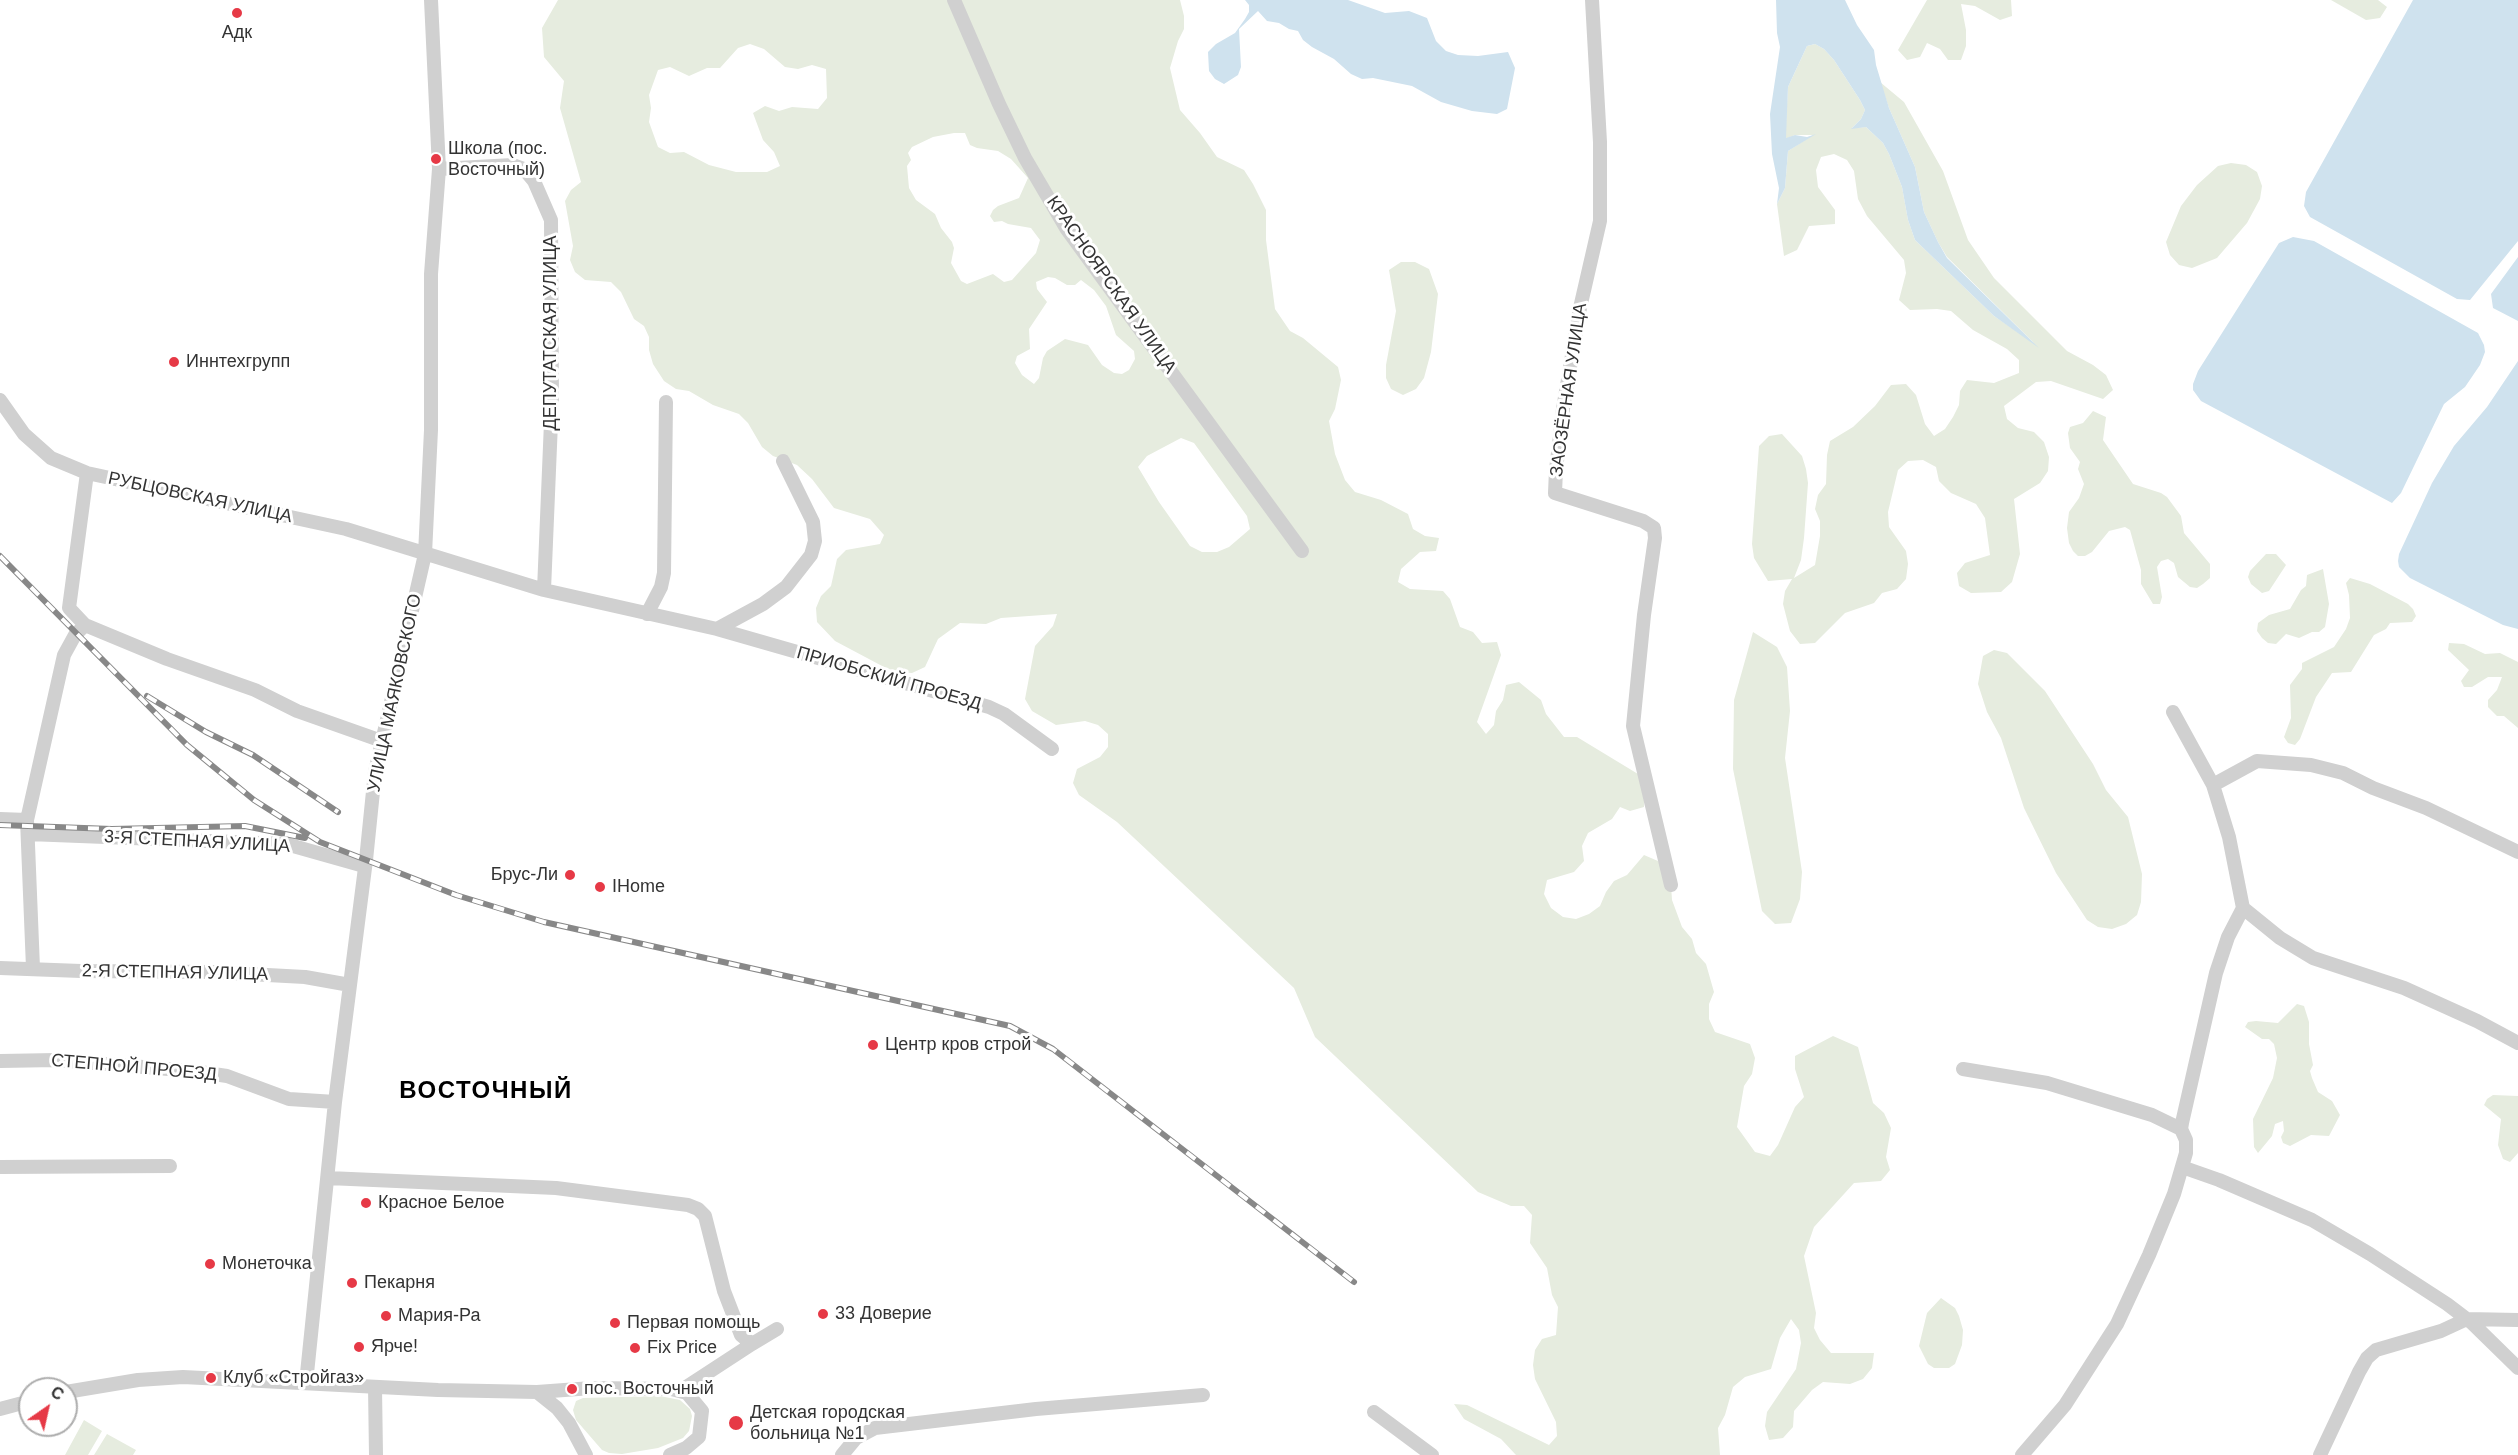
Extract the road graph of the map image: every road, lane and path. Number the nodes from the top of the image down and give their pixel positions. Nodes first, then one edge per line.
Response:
1 (431, 0) edge
2 (954, 0) edge
3 (1592, 0) edge
4 (439, 169) junction
5 (0, 399) edge
6 (666, 402) dead end
7 (783, 460) dead end
8 (87, 473) junction
9 (1302, 551) dead end
10 (425, 554) junction
11 (544, 590) junction
12 (647, 614) junction
13 (85, 625) junction
14 (717, 629) junction
15 (2173, 712) dead end
16 (382, 741) junction
17 (1052, 749) dead end
18 (2213, 785) junction
19 (0, 819) edge
20 (27, 827) junction
21 (2518, 852) edge
22 (364, 866) junction
23 (1671, 885) dead end
24 (2243, 908) junction
25 (0, 968) edge
26 (33, 968) junction
27 (350, 986) junction
28 (2518, 1043) edge
29 (0, 1061) edge
30 (1963, 1070) dead end
31 (335, 1102) junction
32 (2181, 1129) junction
33 (170, 1166) dead end
34 (0, 1167) edge
35 (2182, 1167) junction
36 (328, 1178) junction
37 (2467, 1319) junction
38 (2518, 1320) edge
39 (777, 1329) dead end
40 (752, 1344) junction
41 (2518, 1368) edge
42 (306, 1383) junction
43 (375, 1387) junction
44 (78, 1390) edge
45 (680, 1391) junction
46 (537, 1392) junction
47 (1203, 1395) dead end
48 (18, 1404) edge
49 (0, 1409) edge
50 (1374, 1412) dead end
51 (688, 1451) edge
52 (589, 1453) edge
53 (376, 1455) edge
54 (670, 1455) edge
55 (842, 1455) edge
56 (1432, 1455) edge
57 (2022, 1455) edge
58 (2320, 1455) edge

1 - 4 street, УЛИЦА МАЯКОВСКОГО
2 - 9 street, КРАСНОЯРСКАЯ УЛИЦА
3 - 23 street, ЗАОЗЁРНАЯ УЛИЦА
4 - 10 street, УЛИЦА МАЯКОВСКОГО
4 - 11 street, ДЕПУТАТСКАЯ УЛИЦА
5 - 8 street, РУБЦОВСКАЯ УЛИЦА
6 - 12 street
7 - 14 street
8 - 10 street, РУБЦОВСКАЯ УЛИЦА
8 - 13 street
10 - 11 street, ПРИОБСКИЙ ПРОЕЗД
10 - 16 street, УЛИЦА МАЯКОВСКОГО
11 - 12 street, ПРИОБСКИЙ ПРОЕЗД
12 - 14 street, ПРИОБСКИЙ ПРОЕЗД
13 - 16 street
13 - 20 street
14 - 17 street, ПРИОБСКИЙ ПРОЕЗД
15 - 18 street
16 - 22 street, УЛИЦА МАЯКОВСКОГО
18 - 21 street
18 - 24 street
19 - 20 street, 3-Я СТЕПНАЯ УЛИЦА
20 - 22 street, 3-Я СТЕПНАЯ УЛИЦА
20 - 26 street
22 - 27 street, УЛИЦА МАЯКОВСКОГО
24 - 28 street
24 - 32 street
25 - 26 street, 2-Я СТЕПНАЯ УЛИЦА
26 - 27 street, 2-Я СТЕПНАЯ УЛИЦА
27 - 31 street, УЛИЦА МАЯКОВСКОГО
29 - 31 street, СТЕПНОЙ ПРОЕЗД
30 - 32 street
31 - 36 street, УЛИЦА МАЯКОВСКОГО
32 - 35 street
33 - 34 street
35 - 37 street
35 - 57 street
36 - 40 street
36 - 42 street, УЛИЦА МАЯКОВСКОГО
37 - 38 street
37 - 41 street
37 - 58 street
39 - 40 street
40 - 45 street
42 - 43 street
42 - 44 street
43 - 46 street
43 - 53 street
45 - 46 street
45 - 51 street
46 - 52 street
47 - 55 street
48 - 49 street
50 - 56 street
51 - 54 street

